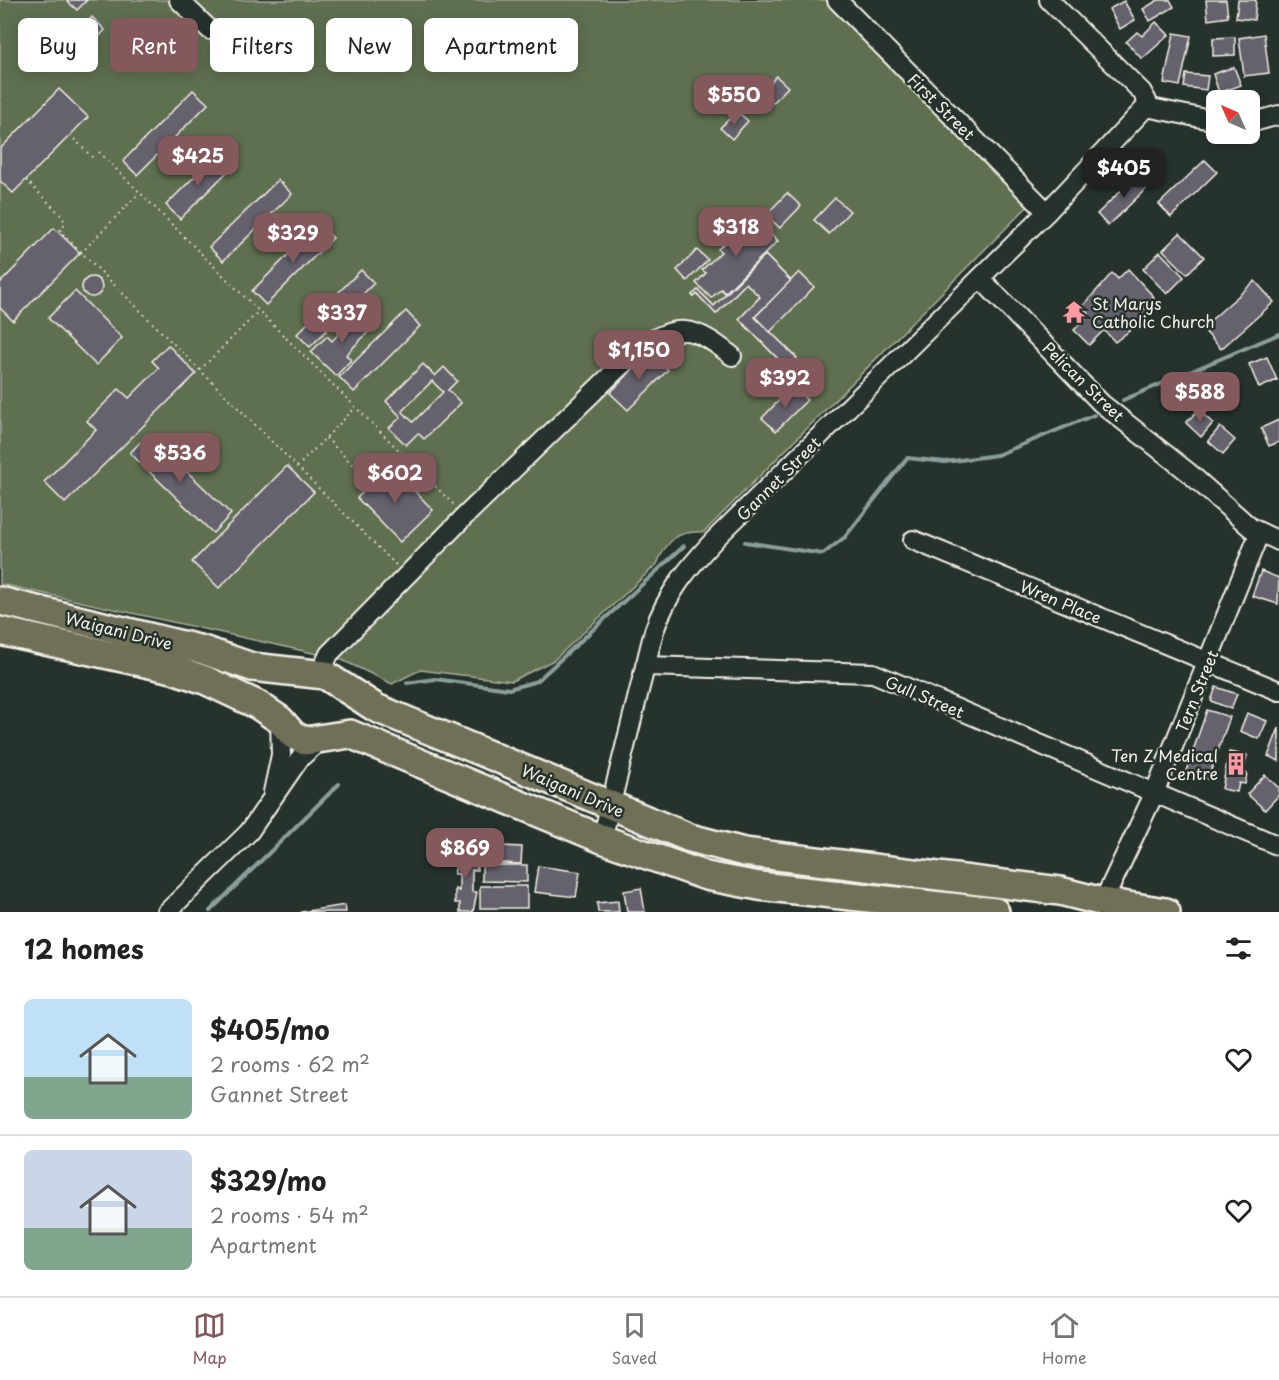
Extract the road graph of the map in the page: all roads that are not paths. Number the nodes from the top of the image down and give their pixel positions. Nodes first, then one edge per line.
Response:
1 (179, 0) edge
2 (837, 0) edge
3 (1049, 0) edge
4 (1071, 0) edge
5 (1074, 24) junction
6 (210, 30) dead end
7 (1146, 107) junction
8 (1279, 115) edge
9 (1206, 119) edge
10 (1260, 120) edge
11 (1047, 212) junction
12 (980, 278) junction
13 (732, 356) dead end
14 (1259, 534) junction
15 (913, 540) dead end
16 (1279, 541) edge
17 (0, 601) edge
18 (0, 631) edge
19 (1208, 663) junction
20 (645, 666) junction
21 (319, 677) junction
22 (1279, 692) edge
23 (280, 720) junction
24 (323, 738) junction
25 (1154, 794) junction
26 (271, 802) junction
27 (611, 806) junction
28 (602, 839) junction
29 (1279, 846) edge
30 (1104, 907) edge
31 (174, 910) edge
32 (995, 912) edge
33 (1166, 912) edge

1 - 6 street
2 - 11 street, First Street
3 - 5 street
4 - 5 street
5 - 7 street
7 - 9 street
7 - 11 street, Gannet Street
8 - 10 street
11 - 12 street, Gannet Street
12 - 14 street, Pelican Street
12 - 20 street, Gannet Street
13 - 21 street
14 - 16 street, Pelican Street
14 - 19 street, Tern Street
15 - 19 street, Wren Place
17 - 21 highway, Waigani Drive
18 - 23 highway, Waigani Drive
19 - 22 street, Wren Place
19 - 25 street, Tern Street
20 - 25 street, Gull Street
20 - 27 street, Gannet Street
21 - 23 highway
21 - 24 highway
21 - 27 highway, Waigani Drive
23 - 24 highway, Waigani Drive
23 - 26 street
24 - 26 street
24 - 28 highway, Waigani Drive
25 - 29 street, Gull Street
25 - 30 street, Tern Street
26 - 31 street
27 - 28 street, Gannet Street
27 - 30 highway, Waigani Drive
28 - 32 highway, Waigani Drive
30 - 33 highway, Waigani Drive

